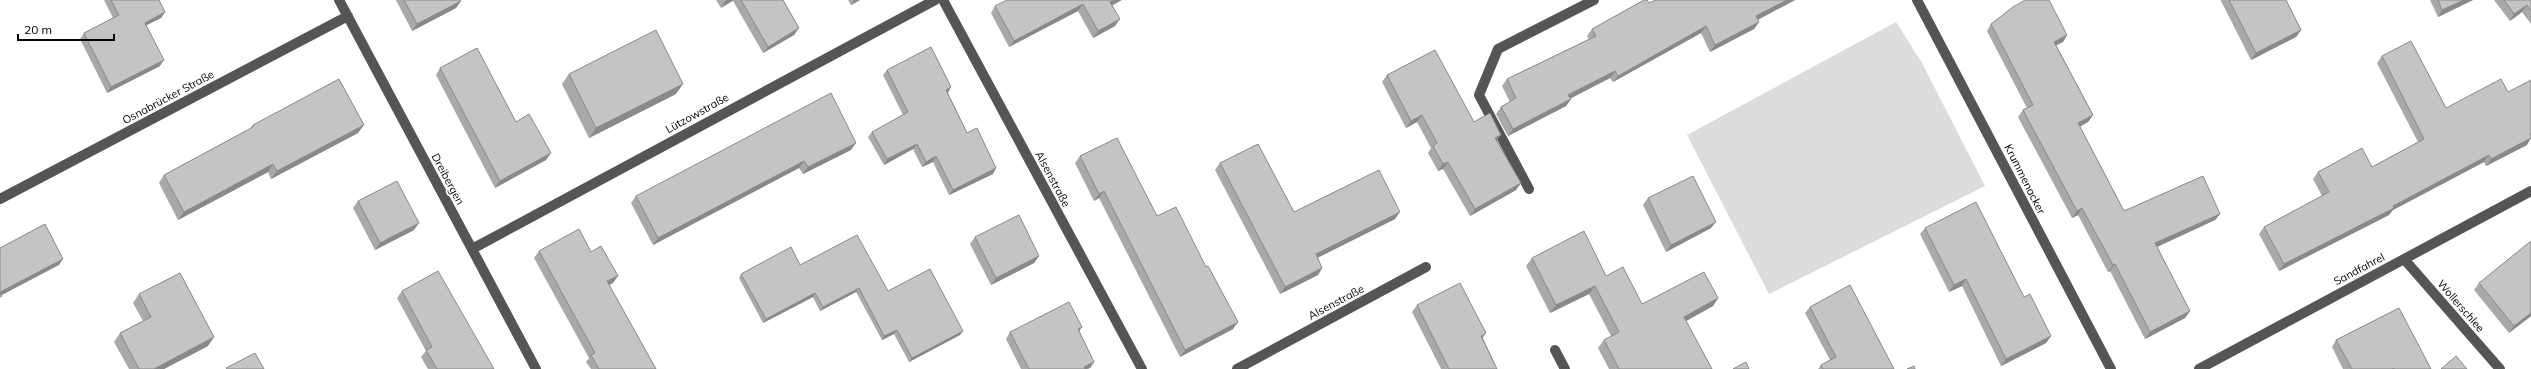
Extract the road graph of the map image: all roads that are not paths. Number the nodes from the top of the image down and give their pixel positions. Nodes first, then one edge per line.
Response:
1 (339, 0) edge
2 (935, 0) edge
3 (943, 0) edge
4 (1594, 0) edge
5 (1921, 2) edge
6 (348, 16) junction
7 (1529, 189) dead end
8 (2531, 191) edge
9 (0, 200) edge
10 (472, 249) junction
11 (2404, 259) junction
12 (1426, 267) dead end
13 (1555, 350) dead end
14 (536, 369) edge
15 (1142, 369) edge
16 (1237, 369) edge
17 (1565, 369) edge
18 (2111, 369) edge
19 (2199, 369) edge
20 (2500, 369) edge

1 - 6 street, Dreibergen
2 - 10 street, Lützowstraße
3 - 15 street, Alsenstraße
4 - 7 street
5 - 18 street, Krummenacker
6 - 9 street, Osnabrücker Straße
6 - 10 street, Dreibergen
8 - 11 street, Sandfahrel
10 - 14 street, Dreibergen
11 - 19 street, Sandfahrel
11 - 20 street, Wollerschlee
12 - 16 street, Alsenstraße
13 - 17 street

